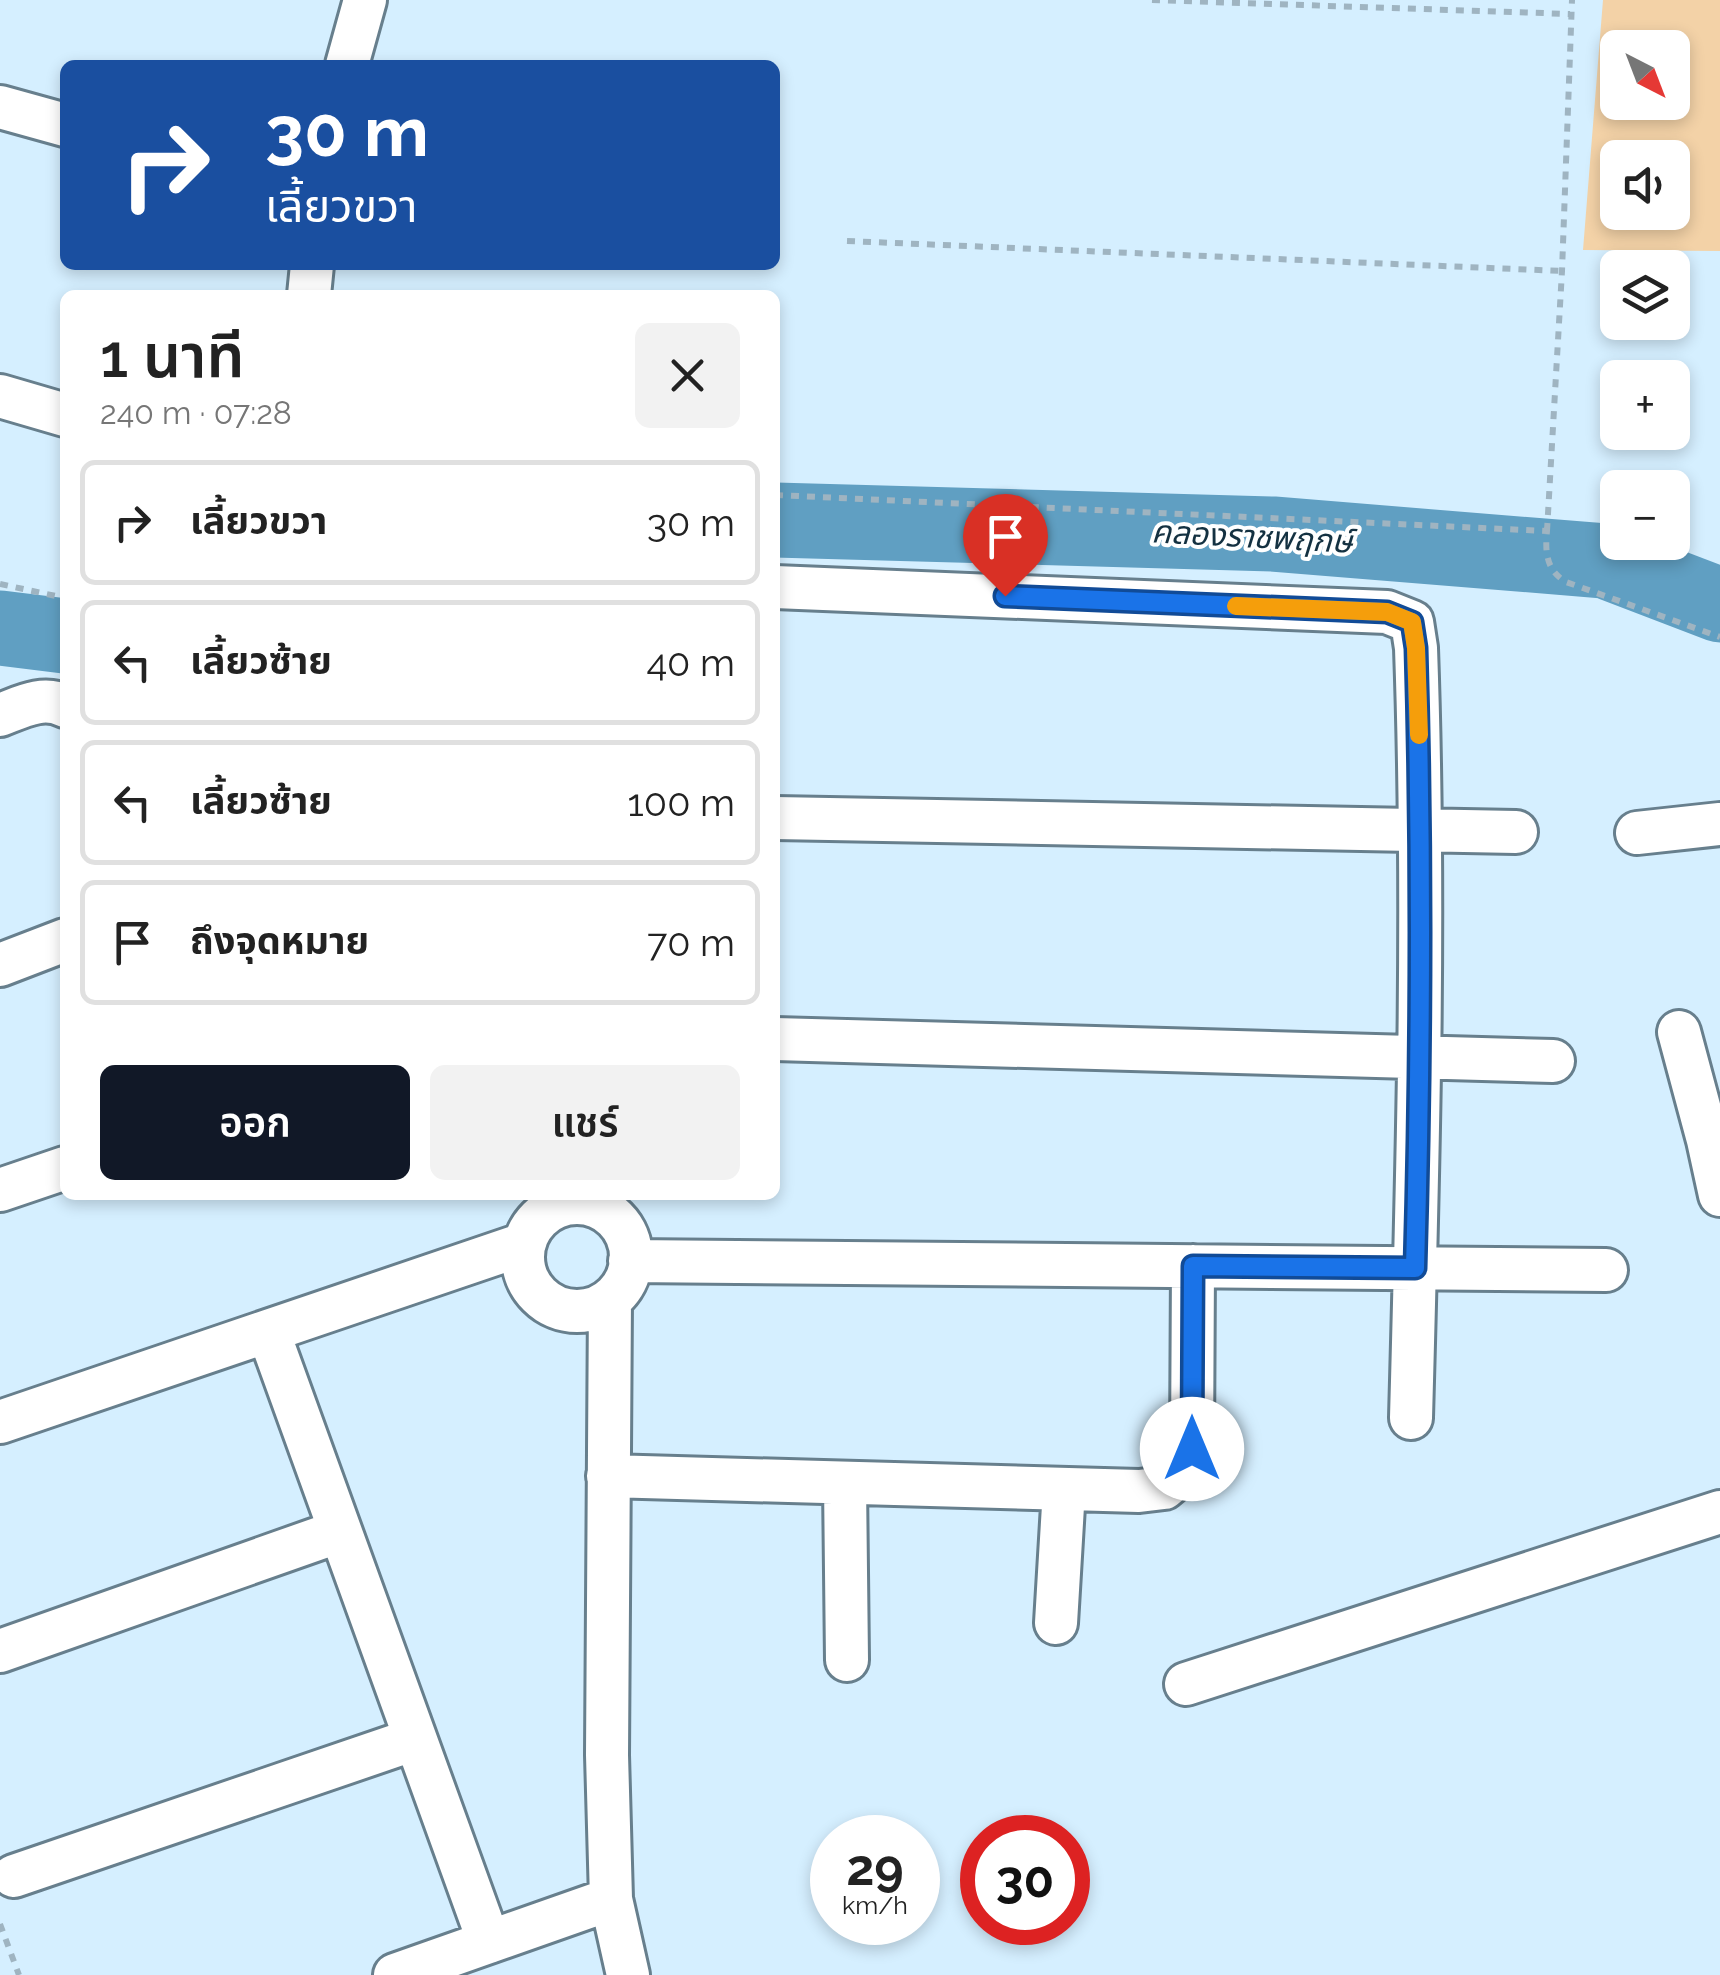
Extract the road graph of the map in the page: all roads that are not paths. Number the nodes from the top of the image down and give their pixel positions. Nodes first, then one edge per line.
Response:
1 (365, 0) edge
2 (349, 60) edge
3 (0, 108) edge
4 (60, 124) edge
5 (0, 396) edge
6 (60, 414) edge
7 (780, 587) edge
8 (60, 704) edge
9 (0, 715) edge
10 (780, 818) edge
11 (1720, 824) edge
12 (1422, 830) junction
13 (1516, 832) dead end
14 (1638, 832) dead end
15 (60, 942) edge
16 (0, 965) edge
17 (1679, 1032) dead end
18 (780, 1039) edge
19 (1422, 1057) junction
20 (1552, 1061) dead end
21 (1714, 1139) edge
22 (60, 1170) edge
23 (0, 1190) edge
24 (1720, 1194) edge
25 (561, 1200) edge
26 (524, 1244) junction
27 (630, 1261) junction
28 (1193, 1266) junction
29 (1415, 1268) junction
30 (1606, 1270) dead end
31 (610, 1300) junction
32 (268, 1331) junction
33 (1411, 1418) dead end
34 (0, 1422) edge
35 (608, 1476) junction
36 (845, 1483) junction
37 (1064, 1489) junction
38 (1720, 1512) edge
39 (340, 1531) junction
40 (1056, 1623) dead end
41 (0, 1651) edge
42 (847, 1660) dead end
43 (1186, 1684) dead end
44 (415, 1739) junction
45 (14, 1876) dead end
46 (610, 1899) junction
47 (488, 1942) junction
48 (395, 1975) edge
49 (628, 1975) edge

1 - 2 street
3 - 4 street
5 - 6 street
7 - 12 street
8 - 9 street
10 - 12 street
11 - 14 street
12 - 13 street
12 - 19 street
15 - 16 street
17 - 21 street
18 - 19 street
19 - 20 street
19 - 29 street
21 - 24 street
22 - 23 street
25 - 26 street
25 - 27 street
26 - 31 street
26 - 32 street
27 - 28 street
27 - 31 street
28 - 29 street
28 - 37 street
29 - 30 street
29 - 33 street
31 - 35 street
32 - 34 street
32 - 39 street
35 - 36 street
35 - 46 street
36 - 37 street
36 - 42 street
37 - 40 street
38 - 43 street
39 - 41 street
39 - 44 street
44 - 45 street
44 - 47 street
46 - 47 street
46 - 49 street
47 - 48 street

